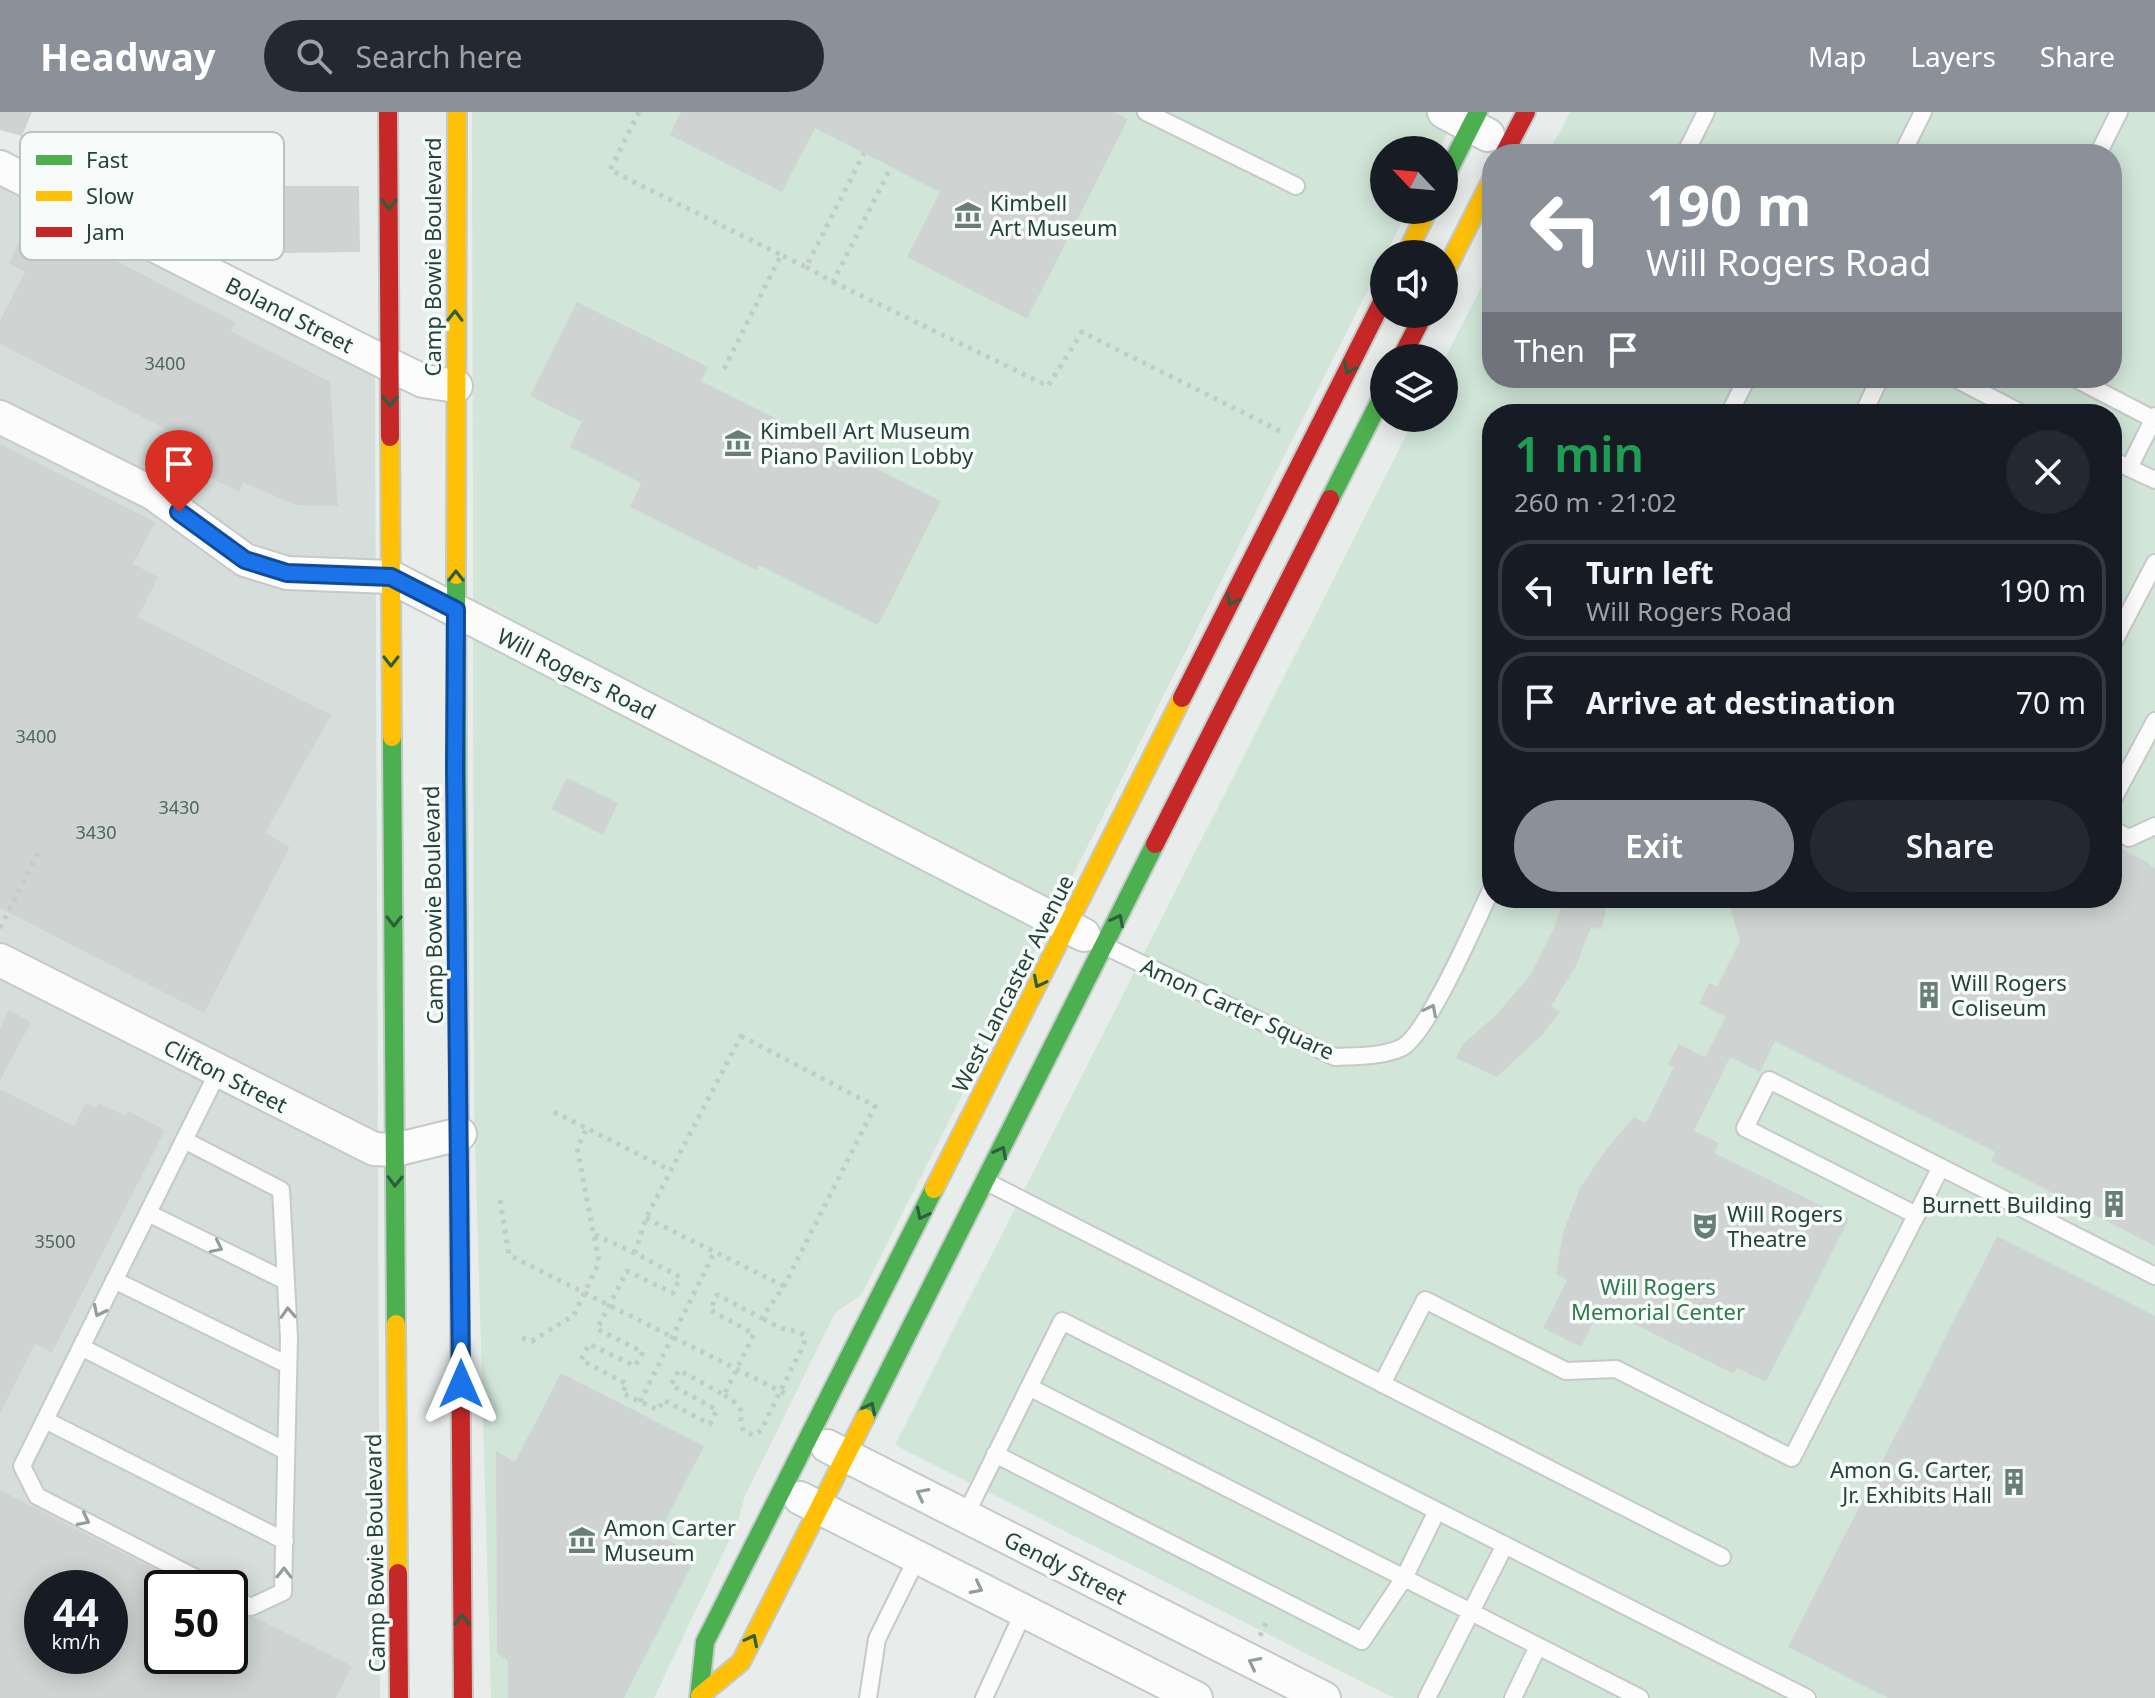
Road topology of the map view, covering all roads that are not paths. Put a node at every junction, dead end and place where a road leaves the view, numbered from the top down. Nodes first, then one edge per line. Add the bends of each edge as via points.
1 (388, 112) edge
2 (457, 112) edge
3 (1146, 112) edge
4 (1526, 112) edge
5 (1706, 112) edge
6 (1923, 112) edge
7 (2119, 112) edge
8 (1464, 117) edge
9 (1503, 144) edge
10 (1515, 144) edge
11 (1690, 144) edge
12 (1907, 144) edge
13 (2103, 144) edge
14 (0, 167) edge
15 (20, 177) edge
16 (1296, 186) dead end
17 (1482, 199) edge
18 (1458, 246) edge
19 (183, 260) edge
20 (1370, 326) edge
21 (390, 365) junction
22 (456, 386) junction
23 (1986, 388) edge
24 (2094, 388) edge
25 (2009, 404) edge
26 (0, 417) edge
27 (2154, 418) edge
28 (1370, 421) edge
29 (2122, 461) edge
30 (2122, 468) edge
31 (2155, 480) edge
32 (2155, 563) edge
33 (391, 577) junction
34 (456, 610) junction
35 (2122, 626) edge
36 (2155, 721) edge
37 (2122, 782) edge
38 (2155, 826) edge
39 (2122, 834) edge
40 (1482, 908) edge
41 (1067, 926) junction
42 (1105, 946) junction
43 (0, 960) edge
44 (218, 1072) junction
45 (460, 1134) junction
46 (184, 1140) junction
47 (395, 1150) junction
48 (1941, 1167) junction
49 (966, 1173) junction
50 (148, 1213) junction
51 (1916, 1215) junction
52 (2155, 1276) edge
53 (114, 1280) junction
54 (286, 1281) junction
55 (81, 1347) junction
56 (288, 1365) junction
57 (1382, 1384) junction
58 (1029, 1387) junction
59 (45, 1420) junction
60 (809, 1437) junction
61 (286, 1451) junction
62 (995, 1454) junction
63 (846, 1455) junction
64 (783, 1489) junction
65 (819, 1508) junction
66 (1437, 1511) junction
67 (965, 1516) junction
68 (285, 1541) junction
69 (1505, 1545) junction
70 (1722, 1557) dead end
71 (917, 1558) junction
72 (180, 1570) edge
73 (1404, 1578) junction
74 (248, 1605) edge
75 (1024, 1611) junction
76 (1471, 1612) junction
77 (1538, 1646) junction
78 (699, 1697) edge
79 (399, 1698) edge
80 (463, 1698) edge
81 (868, 1698) edge
82 (984, 1698) edge
83 (1196, 1698) edge
84 (1324, 1698) edge
85 (1427, 1698) edge
86 (1513, 1698) edge
87 (1640, 1698) edge
88 (1807, 1698) edge

1 -> 21 main road, Camp Bowie Boulevard via 396,159
22 -> 2 main road, Camp Bowie Boulevard via 449,160
3 - 16 lane
4 - 10 main road
5 - 11 lane
6 - 12 lane
7 - 13 lane
8 - 9 street
14 - 15 street, Boland Street
17 - 18 main road
19 - 21 street, Boland Street
20 -> 41 main road, West Lancaster Avenue
21 - 22 street, Boland Street via 423,381
21 -> 33 main road, Camp Bowie Boulevard
34 -> 22 main road, Camp Bowie Boulevard
23 - 25 lane
24 - 27 lane
26 - 33 street, Will Rogers Road via 154,494 245,560 287,573
27 - 29 lane
42 -> 28 main road, West Lancaster Avenue
30 - 31 lane
32 - 35 lane
33 - 34 street, Will Rogers Road
33 -> 47 main road, Camp Bowie Boulevard
34 - 41 street, Will Rogers Road
34 - 45 main road, Camp Bowie Boulevard
36 - 37 lane
38 - 39 lane via 2129,838
42 -> 40 lane, Amon Carter Square via 1335,1057 1374,1056 1404,1047 1423,1026
41 - 42 street, Will Rogers Road
41 -> 49 main road, West Lancaster Avenue
49 -> 42 main road, West Lancaster Avenue
43 - 44 street, Clifton Street
44 - 46 lane
44 - 47 street, Clifton Street via 374,1149
45 - 47 street, Clifton Street
80 -> 45 main road, Camp Bowie Boulevard
46 - 50 lane
46 - 54 lane via 281,1190
47 -> 79 main road, Camp Bowie Boulevard
48 - 51 lane
48 - 51 lane via 1769,1080 1745,1128
48 - 52 lane
49 - 57 lane
49 -> 60 main road, West Lancaster Avenue
63 -> 49 main road, West Lancaster Avenue
50 - 53 lane
50 -> 54 lane
51 - 57 lane via 1792,1458 1616,1369 1566,1371 1425,1300
53 -> 55 lane
53 - 56 lane
56 -> 54 lane
55 - 59 lane
55 - 61 lane
56 - 61 lane
57 - 70 lane
58 - 62 lane
58 - 66 lane via 1062,1321
58 - 73 lane
59 - 68 lane
59 -> 72 lane via 22,1466 37,1496
60 - 63 street, Gendy Street
60 - 64 main road, West Lancaster Avenue
61 - 68 lane
62 - 67 lane
62 - 73 lane via 1362,1641
63 - 65 main road, West Lancaster Avenue
67 -> 63 street, Gendy Street
64 - 65 street
64 - 78 main road, West Lancaster Avenue via 705,1642
65 - 71 street
78 -> 65 main road, West Lancaster Avenue via 741,1662
66 - 69 lane
66 - 73 lane
84 -> 67 street, Gendy Street
74 -> 68 lane via 283,1592
69 - 76 lane
69 - 88 lane
71 -> 75 street
71 - 81 lane via 877,1639
73 - 76 lane
75 - 82 lane
75 - 83 street
76 - 77 lane
76 - 85 lane
77 - 86 lane
77 - 87 lane

